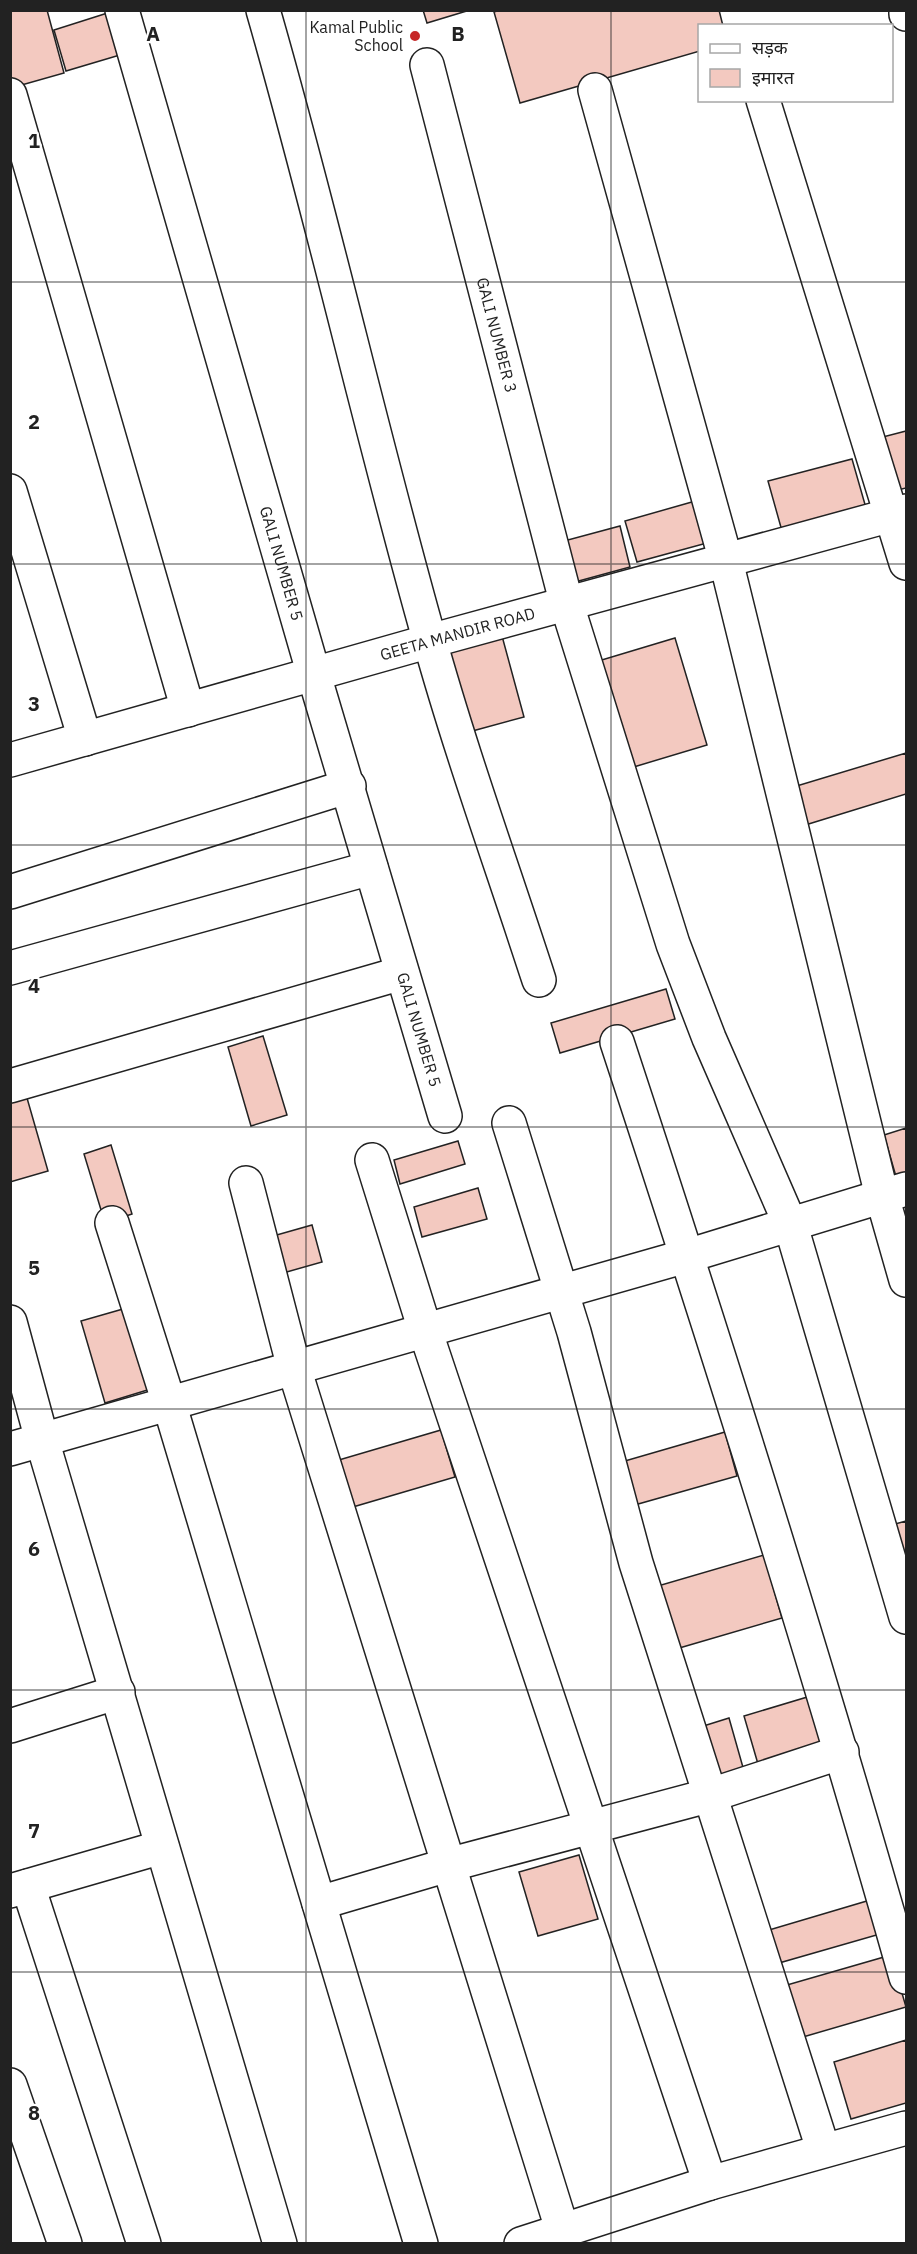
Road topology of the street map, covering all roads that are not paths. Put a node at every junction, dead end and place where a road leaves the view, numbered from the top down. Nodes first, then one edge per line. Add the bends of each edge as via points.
1 (122, 10) edge
2 (262, 10) edge
3 (427, 65) dead end
4 (595, 90) dead end
5 (10, 95) edge
6 (764, 102) edge
7 (10, 491) edge
8 (899, 513) edge
9 (726, 561) junction
10 (906, 563) edge
11 (567, 605) junction
12 (430, 641) junction
13 (314, 675) junction
14 (188, 710) junction
15 (85, 739) junction
16 (10, 760) edge
17 (349, 786) junction
18 (371, 868) junction
19 (10, 892) edge
20 (10, 968) edge
21 (402, 973) junction
22 (539, 980) dead end
23 (617, 1042) dead end
24 (10, 1086) edge
25 (445, 1116) dead end
26 (509, 1123) dead end
27 (372, 1160) dead end
28 (246, 1184) dead end
29 (894, 1192) edge
30 (112, 1223) dead end
31 (791, 1226) junction
32 (687, 1256) junction
33 (906, 1280) edge
34 (561, 1292) junction
35 (10, 1322) edge
36 (425, 1330) junction
37 (294, 1368) junction
38 (169, 1403) junction
39 (42, 1440) junction
40 (10, 1449) edge
41 (906, 1617) edge
42 (118, 1692) junction
43 (10, 1726) edge
44 (842, 1752) junction
45 (711, 1795) junction
46 (591, 1826) junction
47 (162, 1847) junction
48 (448, 1865) junction
49 (19, 1889) edge
50 (319, 1903) junction
51 (906, 1977) edge
52 (10, 2085) edge
53 (906, 2128) edge
54 (823, 2149) junction
55 (710, 2183) junction
56 (562, 2229) junction
57 (65, 2244) edge
58 (144, 2244) edge
59 (279, 2244) edge
60 (421, 2244) edge
61 (520, 2244) edge

1 - 13 street, GALI NUMBER 5
2 - 12 street
3 - 11 street, GALI NUMBER 3
4 - 9 street
5 - 14 street
6 - 8 street
7 - 15 street
8 - 9 street, GEETA MANDIR ROAD
8 - 10 street
9 - 11 street, GEETA MANDIR ROAD
9 - 29 street
11 - 12 street, GEETA MANDIR ROAD
11 - 31 street, GALI NUMBER 3 via 673,944 709,1038
12 - 13 street, GEETA MANDIR ROAD
12 - 22 street
13 - 14 street, GEETA MANDIR ROAD
13 - 17 street, GALI NUMBER 5
14 - 15 street, GEETA MANDIR ROAD
15 - 16 street, GEETA MANDIR ROAD
17 - 18 street, GALI NUMBER 5
17 - 19 street
18 - 20 street
18 - 21 street, GALI NUMBER 5
21 - 24 street
21 - 25 street, GALI NUMBER 5
23 - 32 street
26 - 34 street
27 - 36 street
28 - 37 street
29 - 31 street
29 - 33 street
30 - 38 street
31 - 32 street
31 - 41 street, GALI NUMBER 3
32 - 34 street
32 - 44 street
34 - 36 street
34 - 45 street via 636,1563
35 - 39 street
36 - 37 street
36 - 46 street
37 - 38 street
37 - 48 street
38 - 39 street
38 - 50 street
39 - 40 street
39 - 42 street
42 - 43 street
42 - 47 street
44 - 45 street
44 - 51 street
45 - 46 street
45 - 54 street
46 - 48 street
46 - 55 street
47 - 49 street
47 - 59 street
48 - 50 street
48 - 56 street
49 - 58 street
50 - 60 street
52 - 57 street
53 - 54 street
54 - 55 street
55 - 56 street
56 - 61 street

